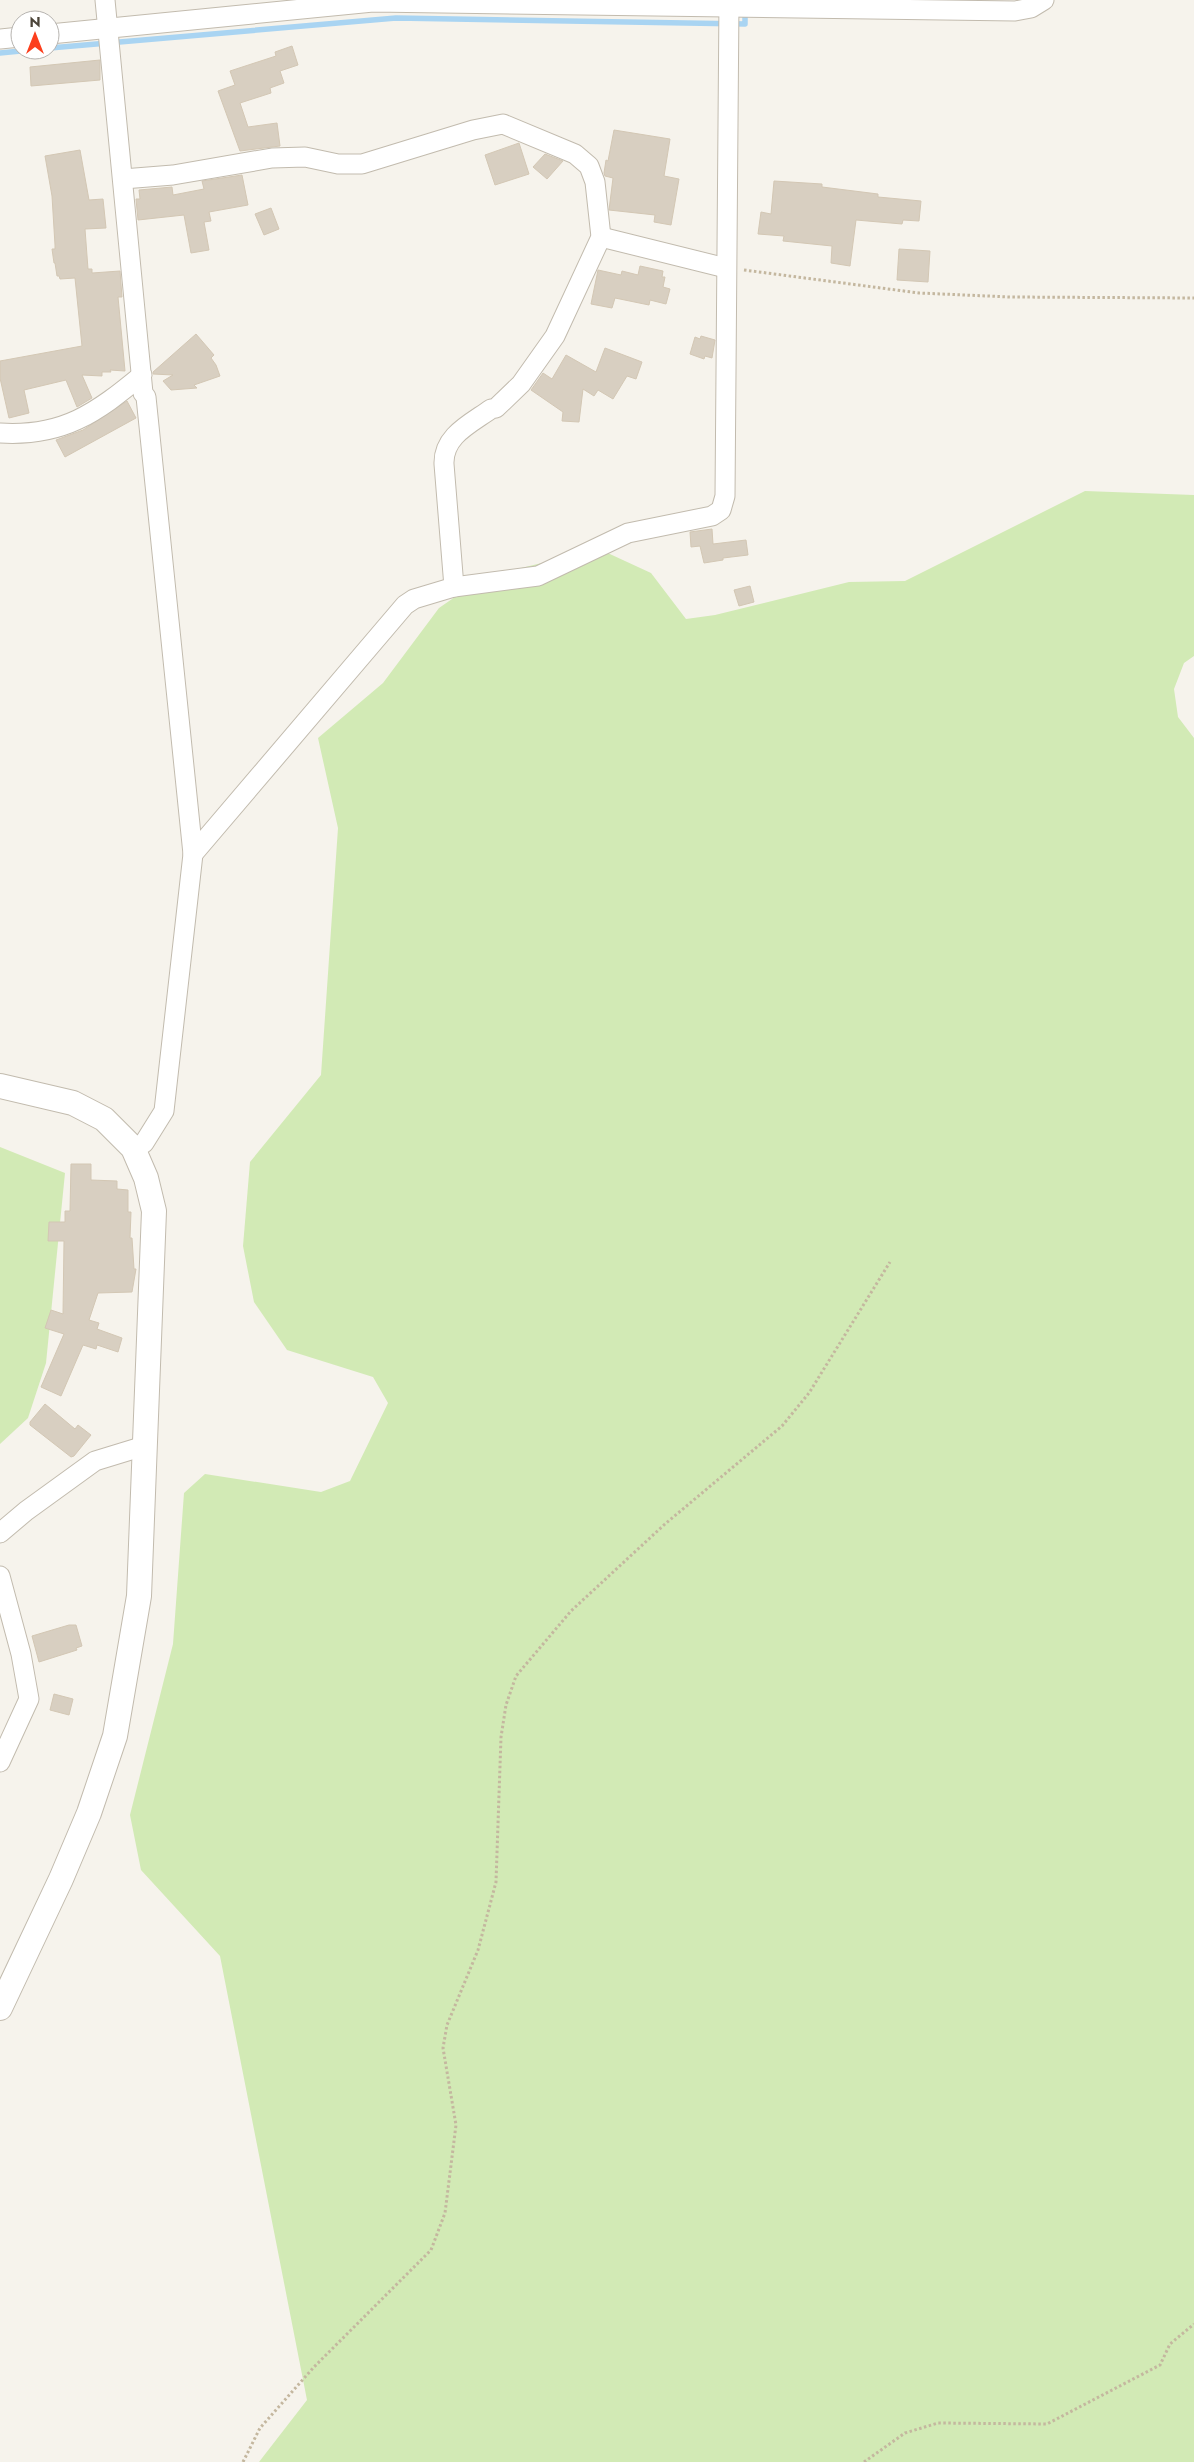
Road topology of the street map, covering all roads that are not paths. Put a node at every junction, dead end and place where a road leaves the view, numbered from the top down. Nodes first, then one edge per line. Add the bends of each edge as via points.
1 (105, 0) edge
2 (1044, 0) edge
3 (399, 1) edge
4 (737, 7) edge
5 (108, 32) junction
6 (60, 34) edge
7 (123, 179) junction
8 (601, 237) junction
9 (726, 268) junction
10 (142, 375) junction
11 (0, 433) edge
12 (454, 587) junction
13 (193, 854) junction
14 (0, 1086) edge
15 (133, 1148) junction
16 (144, 1446) junction
17 (0, 1533) edge
18 (0, 1576) edge
19 (0, 1762) edge
20 (0, 2008) edge

1 - 5 street
2 - 4 street via 1031,8 1015,10
3 - 4 street
3 - 5 street
4 - 9 street via 729,38
5 - 6 street
5 - 7 street
7 - 8 street via 173,175 272,158 310,158 338,164 362,164 503,124 575,154 589,166 595,182
7 - 10 street
8 - 9 street
8 - 12 street via 555,336 521,384 496,408 491,408 449,442 444,464
9 - 12 street via 725,496 721,510 712,516 628,533 538,576
10 - 11 street via 114,398 76,421 30,434
10 - 13 street
12 - 13 street via 414,599 401,609
13 - 15 street via 164,1111 144,1143
14 - 15 street via 74,1103 104,1119
15 - 16 street via 146,1178 154,1211
16 - 17 street via 95,1461
16 - 20 street via 140,1596 114,1736 89,1813
18 - 19 street via 21,1654 29,1699

